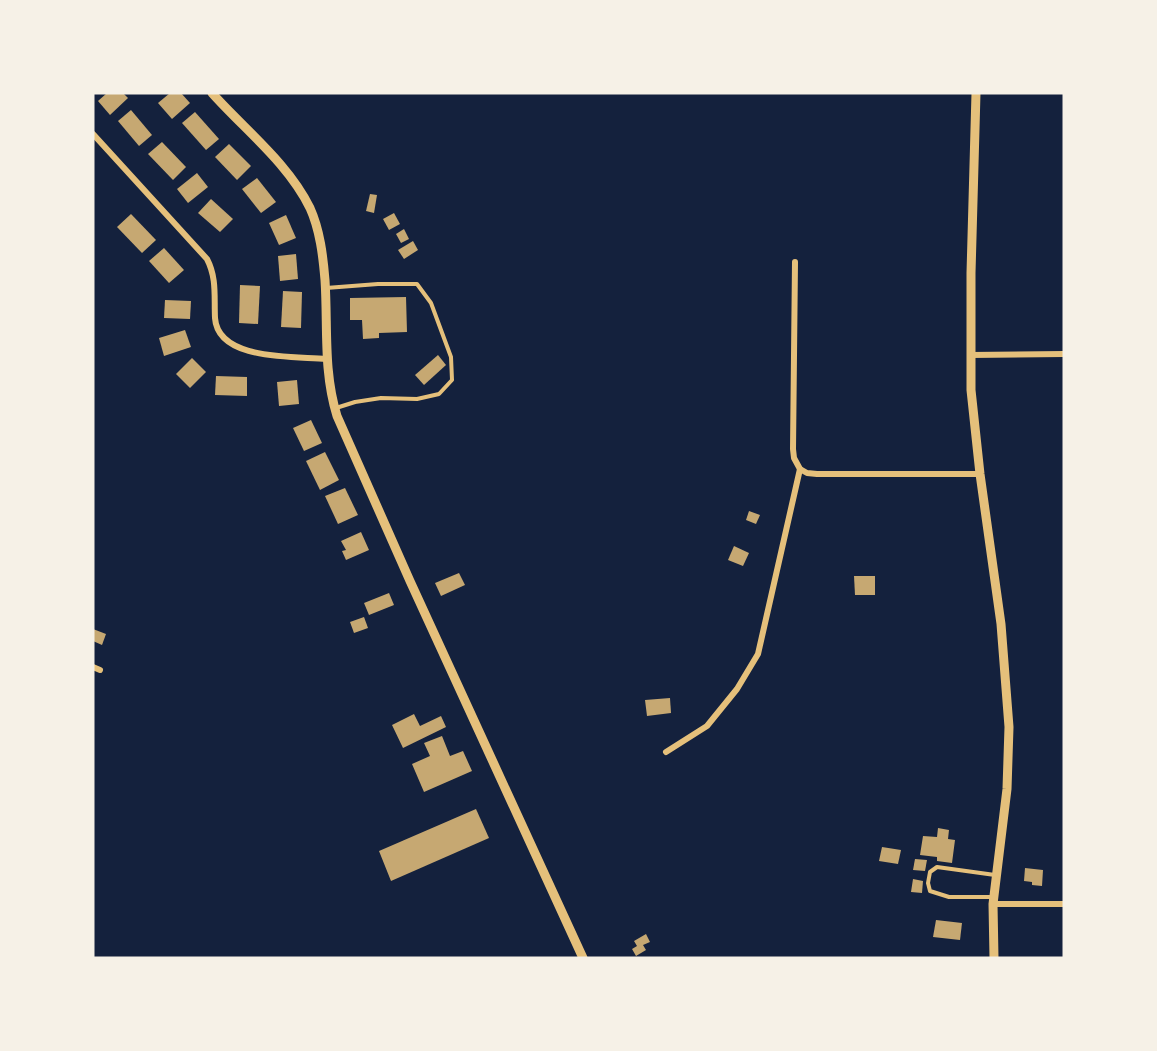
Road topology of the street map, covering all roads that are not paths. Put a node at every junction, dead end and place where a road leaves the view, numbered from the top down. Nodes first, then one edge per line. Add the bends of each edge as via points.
1 (212, 93) edge
2 (976, 93) edge
3 (93, 134) edge
4 (795, 262) dead end
5 (325, 288) junction
6 (1064, 354) edge
7 (970, 355) junction
8 (326, 358) junction
9 (335, 408) junction
10 (800, 469) junction
11 (980, 474) junction
12 (666, 752) dead end
13 (996, 875) junction
14 (994, 901) junction
15 (1064, 904) edge
16 (583, 958) edge
17 (994, 958) edge

1 - 5 street via 301,193 320,240
2 - 7 street
3 - 8 street via 207,259 214,275 216,327 224,339 250,352
4 - 10 street via 793,449
5 - 8 street
5 - 9 lane via 417,285 431,303 451,357 453,380 439,394 417,399 381,398
6 - 7 street
7 - 11 street
8 - 9 street
9 - 16 street
10 - 11 street via 817,474
10 - 12 street via 758,654 737,689 707,726
11 - 13 street via 1001,624 1009,727 1007,789
13 - 14 street
13 - 14 lane via 937,867 930,872 928,883 930,891 949,897
14 - 15 street
14 - 17 street

